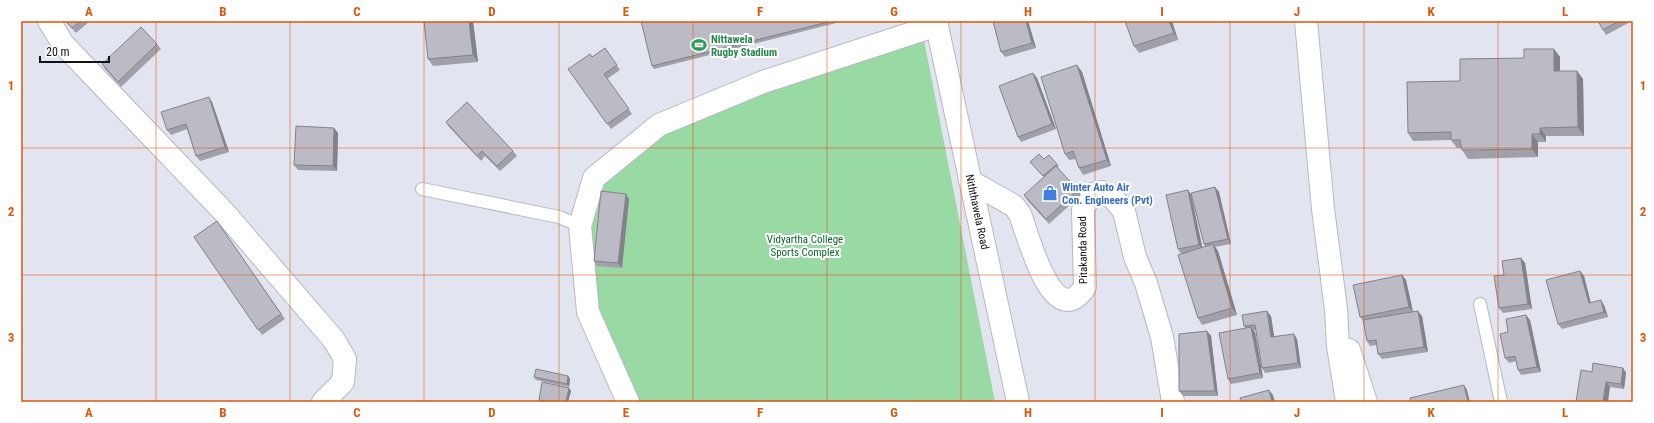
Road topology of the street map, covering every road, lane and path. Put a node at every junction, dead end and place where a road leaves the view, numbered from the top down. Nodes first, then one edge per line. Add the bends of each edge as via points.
1 (50, 21) edge
2 (1306, 21) edge
3 (936, 23) edge
4 (970, 181) junction
5 (422, 189) dead end
6 (580, 226) junction
7 (1480, 304) dead end
8 (1336, 309) junction
9 (323, 402) edge
10 (628, 402) edge
11 (1018, 402) edge
12 (1173, 402) edge
13 (1347, 402) edge
14 (1366, 402) edge
15 (1501, 402) edge

1 - 9 street via 63,44 223,211 334,340 345,359 343,382
2 - 8 street via 1323,209
3 - 4 street, Niththawela Road
3 - 6 street via 763,82 659,125 594,178
4 - 11 street, Niththawela Road
4 - 12 street, Pitakanda Road via 1014,206 1020,214 1048,287 1064,301 1078,297 1085,287 1083,210 1090,195 1102,192 1113,198 1124,211 1135,257 1146,283 1162,337
5 - 6 lane via 559,217
6 - 10 street via 588,312
7 - 15 lane
8 - 13 street via 1338,346
8 - 14 street

